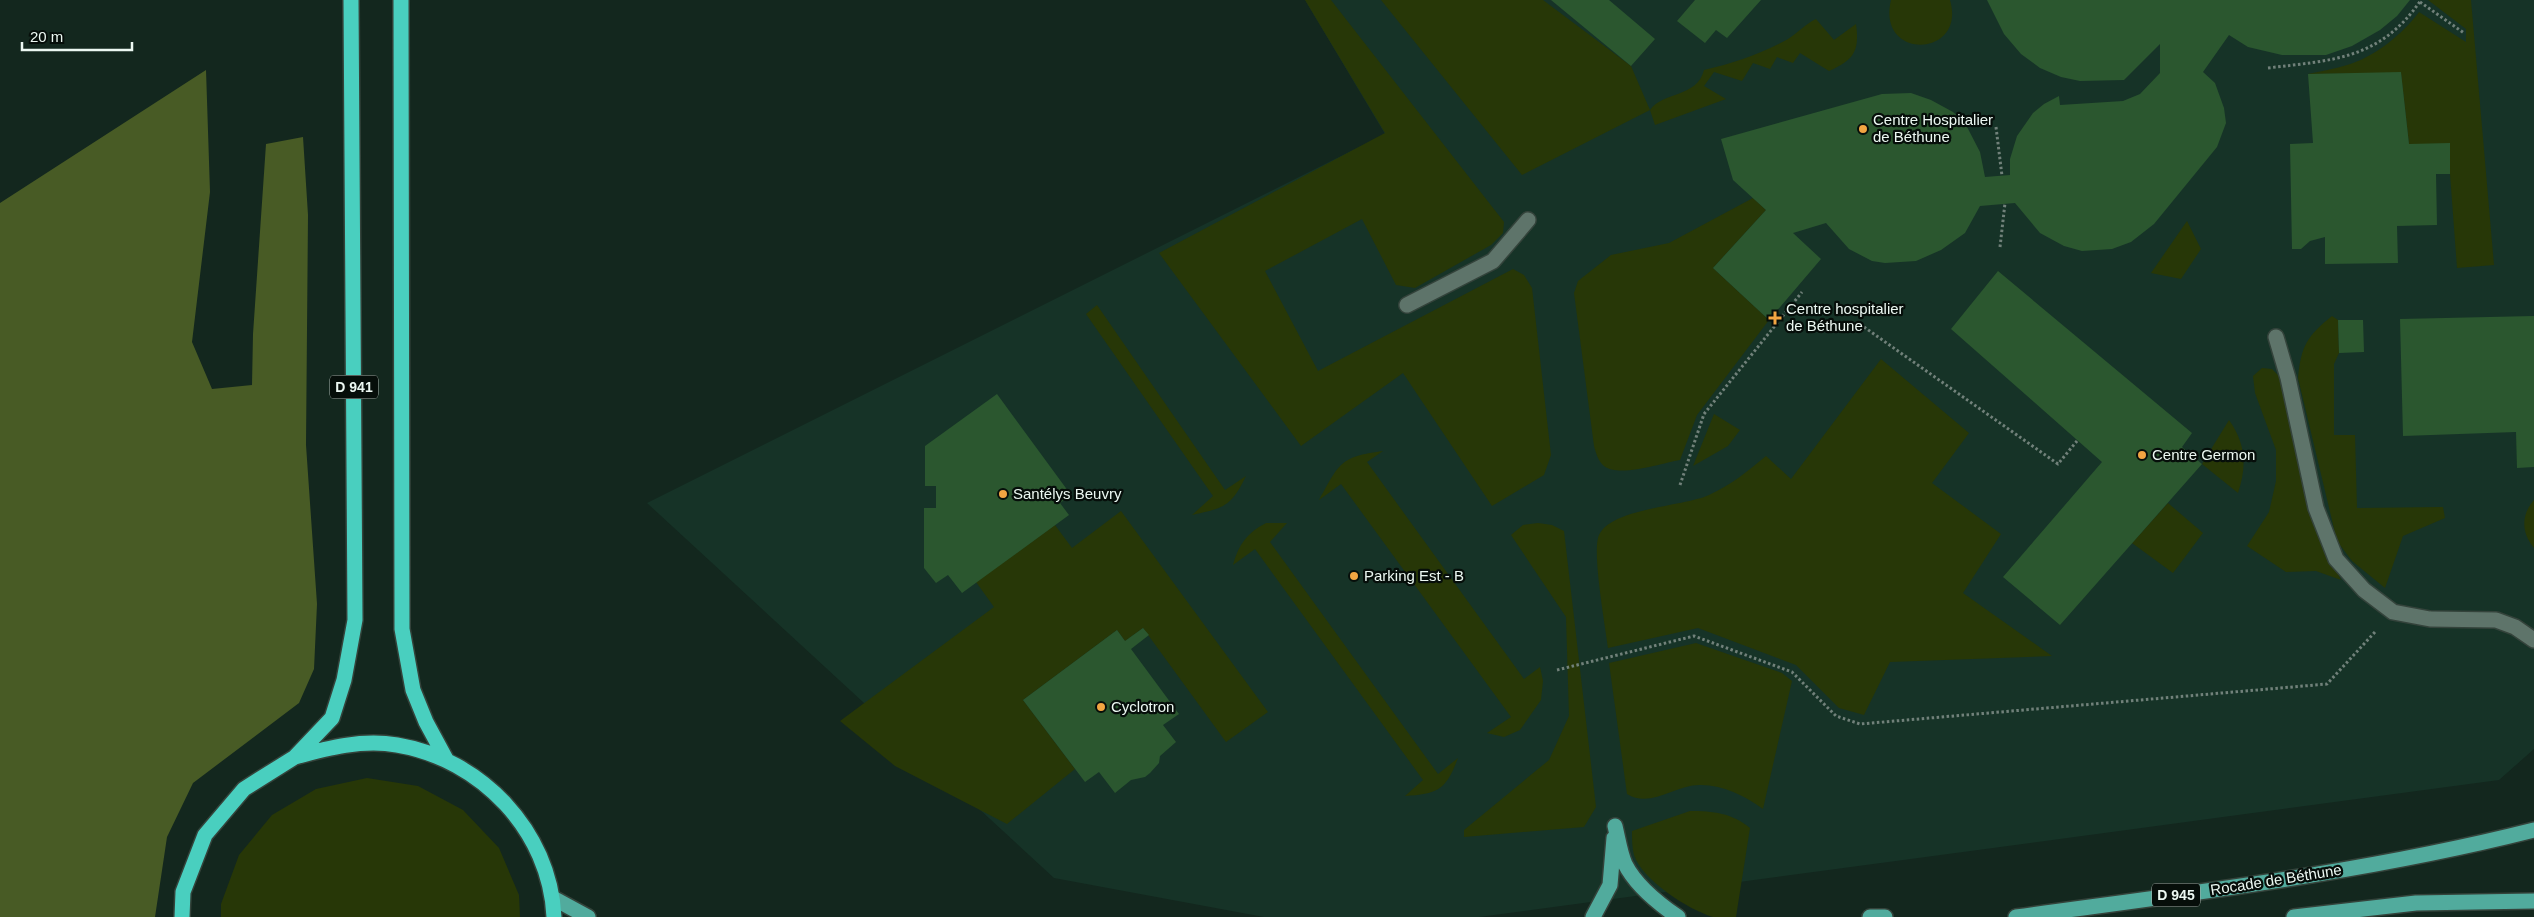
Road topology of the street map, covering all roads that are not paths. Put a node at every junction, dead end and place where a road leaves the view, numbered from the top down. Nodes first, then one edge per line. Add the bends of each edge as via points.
1 (351, 0) edge
2 (401, 0) edge
3 (1528, 220) dead end
4 (1407, 305) dead end
5 (2276, 337) dead end
6 (2534, 640) edge
7 (295, 757) junction
8 (446, 759) junction
9 (2534, 830) edge
10 (553, 898) junction
11 (2534, 901) edge
12 (182, 917) edge
13 (554, 917) edge
14 (588, 917) edge
15 (1593, 917) edge
16 (1678, 917) edge
17 (1870, 917) edge
18 (1885, 917) edge
19 (2016, 917) edge
20 (2294, 917) edge

1 - 7 highway, D 941 via 355,620 344,680 332,718
2 - 8 highway via 402,629 413,690
3 - 4 lane via 1493,261
5 - 6 lane via 2316,508 2336,559 2364,590 2393,612 2430,620 2496,620 2515,626
7 - 8 highway via 345,744 396,744
7 - 12 highway via 244,789 205,835 183,892
8 - 10 highway via 485,783 517,815 540,855
9 - 19 main road, Rocade de Béthune / D 945 via 2453,850 2346,869
10 - 13 highway
10 - 14 main road
11 - 20 main road via 2416,903
15 - 16 main road via 1610,886 1615,826 1626,865 1662,906
17 - 18 main road

